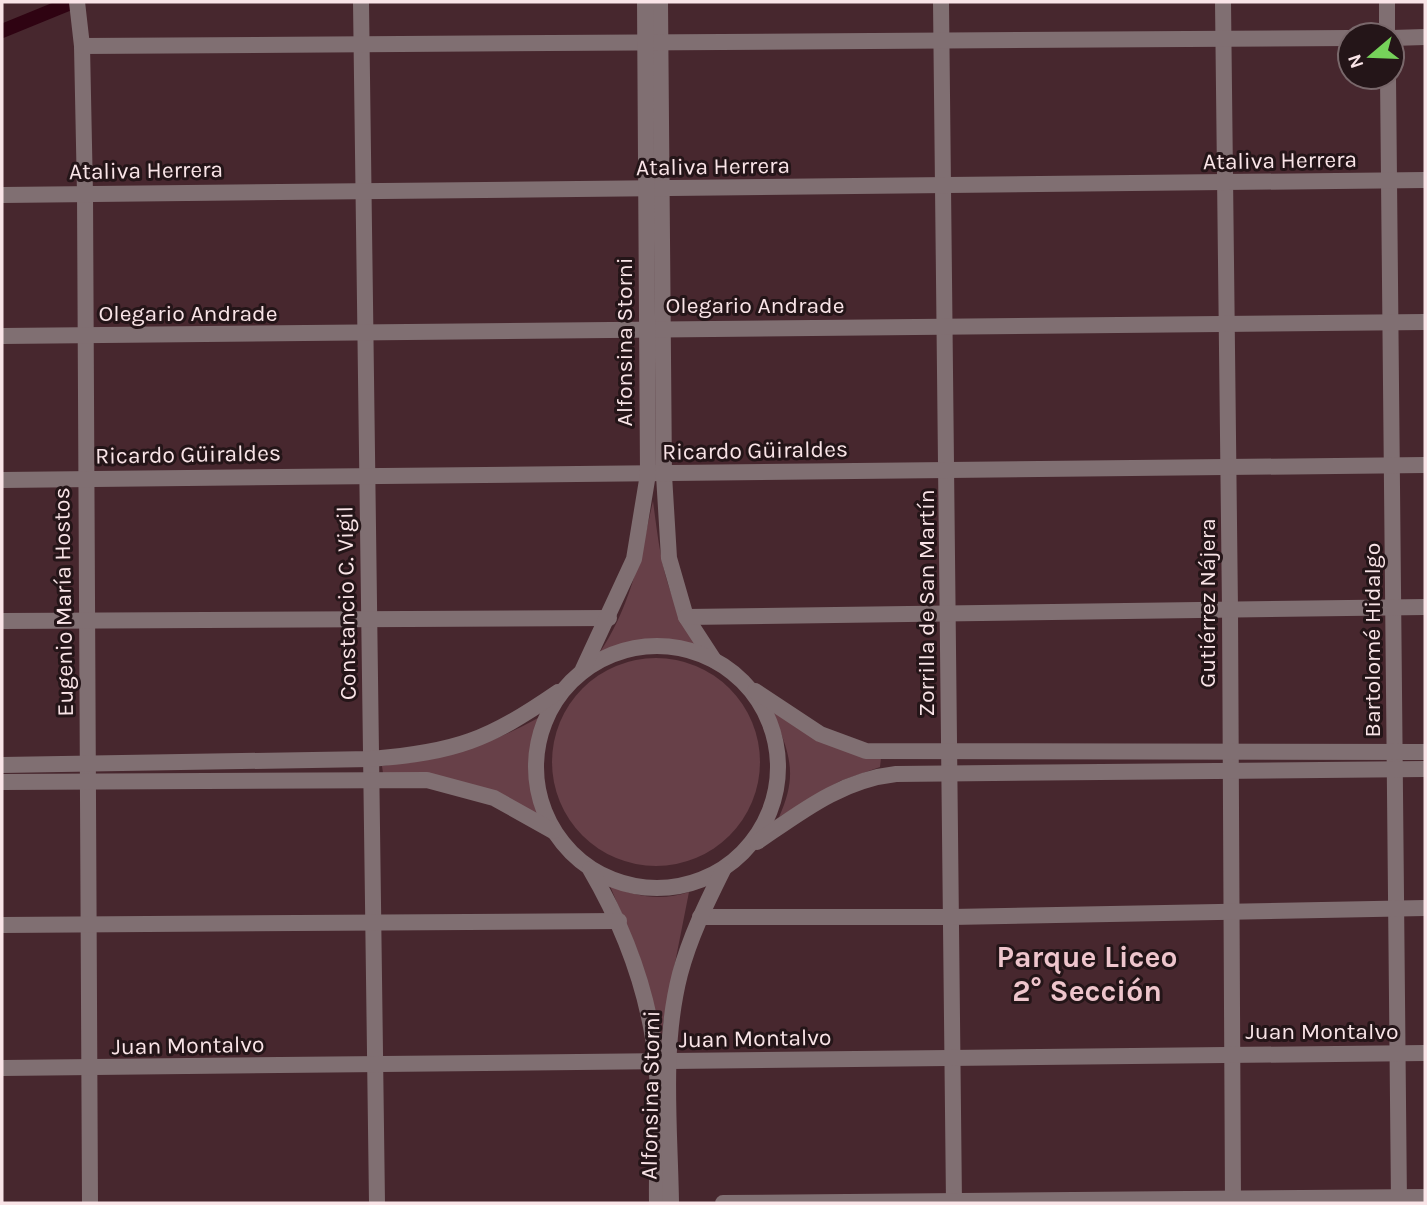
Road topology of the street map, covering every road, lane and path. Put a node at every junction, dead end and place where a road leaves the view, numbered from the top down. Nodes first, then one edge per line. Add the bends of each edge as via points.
1 (361, 2) edge
2 (645, 2) edge
3 (660, 2) edge
4 (941, 2) edge
5 (1223, 2) edge
6 (1387, 2) edge
7 (77, 5) edge
8 (1387, 21) edge
9 (1425, 37) edge
10 (1224, 38) junction
11 (1336, 38) edge
12 (1406, 38) edge
13 (653, 40) junction
14 (942, 40) junction
15 (362, 44) junction
16 (82, 46) junction
17 (1388, 91) edge
18 (1425, 180) edge
19 (1389, 181) junction
20 (1226, 184) junction
21 (944, 186) junction
22 (646, 189) junction
23 (663, 189) junction
24 (363, 191) junction
25 (85, 194) junction
26 (2, 195) edge
27 (1425, 322) edge
28 (1390, 323) junction
29 (1226, 325) junction
30 (945, 326) junction
31 (655, 328) junction
32 (366, 334) junction
33 (2, 336) edge
34 (83, 337) junction
35 (1393, 465) junction
36 (1425, 465) edge
37 (1228, 467) junction
38 (948, 470) junction
39 (648, 474) junction
40 (366, 475) junction
41 (664, 475) junction
42 (85, 478) junction
43 (2, 480) edge
44 (1395, 607) junction
45 (1425, 607) edge
46 (1230, 609) junction
47 (949, 611) junction
48 (369, 617) junction
49 (686, 617) junction
50 (609, 618) junction
51 (2, 621) edge
52 (86, 621) junction
53 (714, 660) junction
54 (583, 669) junction
55 (746, 685) junction
56 (563, 689) junction
57 (950, 752) junction
58 (1395, 752) junction
59 (1425, 752) edge
60 (1230, 753) junction
61 (371, 759) junction
62 (88, 764) junction
63 (2, 765) edge
64 (1425, 769) edge
65 (1230, 770) junction
66 (1395, 770) junction
67 (949, 773) junction
68 (372, 780) junction
69 (2, 782) edge
70 (88, 782) junction
71 (553, 831) junction
72 (746, 850) junction
73 (590, 869) junction
74 (723, 870) junction
75 (1398, 908) junction
76 (1425, 908) edge
77 (1230, 911) junction
78 (700, 917) junction
79 (951, 917) junction
80 (619, 921) junction
81 (375, 922) junction
82 (89, 924) junction
83 (2, 925) edge
84 (1398, 1053) junction
85 (1425, 1053) edge
86 (1231, 1054) junction
87 (951, 1057) junction
88 (662, 1062) junction
89 (375, 1066) junction
90 (2, 1068) edge
91 (89, 1069) junction
92 (1425, 1197) edge
93 (1399, 1200) edge
94 (1233, 1201) edge
95 (954, 1202) edge
96 (90, 1203) edge
97 (377, 1203) edge
98 (657, 1203) edge
99 (671, 1203) edge
100 (723, 1203) edge

1 - 15 street, Constancio C. Vigil
2 - 13 street, Alfonsina Storni
3 - 13 street, Alfonsina Storni
4 - 14 street, Zorrilla de San Martín
5 - 10 street, Gutiérrez Nájera
6 - 8 street
7 - 16 street, Eugenio María Hostos
9 - 12 street
10 - 11 street
10 - 14 street
10 - 20 street, Gutiérrez Nájera
13 - 14 street
13 - 15 street
13 - 22 street, Alfonsina Storni
13 - 23 street, Alfonsina Storni
14 - 21 street, Zorrilla de San Martín
15 - 16 street
15 - 24 street, Constancio C. Vigil
16 - 25 street, Eugenio María Hostos
17 - 19 street, Bartolomé Hidalgo
18 - 19 street, Ataliva Herrera
19 - 20 street, Ataliva Herrera
19 - 28 street, Bartolomé Hidalgo
20 - 21 street, Ataliva Herrera
20 - 29 street, Gutiérrez Nájera
21 - 23 street, Ataliva Herrera
21 - 30 street, Zorrilla de San Martín
22 - 23 street, Ataliva Herrera
22 - 24 street, Ataliva Herrera
22 - 31 street, Alfonsina Storni
23 - 31 street, Alfonsina Storni
24 - 25 street, Ataliva Herrera
24 - 32 street, Constancio C. Vigil
25 - 26 street, Ataliva Herrera
25 - 34 street, Eugenio María Hostos
27 - 28 street, Olegario Andrade
28 - 29 street, Olegario Andrade
28 - 35 street, Bartolomé Hidalgo
29 - 30 street, Olegario Andrade
29 - 37 street, Gutiérrez Nájera
30 - 31 street, Olegario Andrade
30 - 38 street, Zorrilla de San Martín
31 - 32 street, Olegario Andrade
31 - 39 street, Alfonsina Storni
31 - 41 street, Alfonsina Storni
32 - 34 street, Olegario Andrade
32 - 40 street, Constancio C. Vigil
33 - 34 street, Olegario Andrade
34 - 42 street, Eugenio María Hostos
35 - 36 street, Ricardo Güiraldes
35 - 37 street, Ricardo Güiraldes
35 - 44 street, Bartolomé Hidalgo
37 - 38 street, Ricardo Güiraldes
37 - 46 street, Gutiérrez Nájera
38 - 41 street, Ricardo Güiraldes
38 - 47 street, Zorrilla de San Martín
39 - 40 street, Ricardo Güiraldes
39 - 41 street, Ricardo Güiraldes
39 - 50 street, Alfonsina Storni via 634,559
40 - 42 street, Ricardo Güiraldes
40 - 48 street, Constancio C. Vigil
41 - 49 street, Alfonsina Storni via 669,558
42 - 43 street, Ricardo Güiraldes
42 - 52 street, Eugenio María Hostos
44 - 45 street
44 - 46 street
44 - 58 street, Bartolomé Hidalgo
46 - 47 street
46 - 60 street, Gutiérrez Nájera
47 - 49 street
47 - 57 street, Zorrilla de San Martín
48 - 50 street
48 - 52 street
48 - 61 street, Constancio C. Vigil
49 - 53 street, Alfonsina Storni
50 - 54 street, Alfonsina Storni
51 - 52 street
52 - 62 street, Eugenio María Hostos
53 - 54 street via 689,649 661,645 607,655
53 - 55 street
54 - 56 street
55 - 57 street via 842,744 866,751
55 - 72 street via 764,709 778,767 774,797
56 - 61 street via 477,740 415,755
56 - 71 street via 544,721 535,758 538,796
57 - 60 street
57 - 67 street, Zorrilla de San Martín
58 - 59 street
58 - 60 street
58 - 66 street, Bartolomé Hidalgo
60 - 65 street, Gutiérrez Nájera
61 - 62 street
61 - 68 street, Constancio C. Vigil
62 - 63 street
62 - 70 street, Eugenio María Hostos
64 - 66 street
65 - 66 street
65 - 67 street
65 - 77 street, Gutiérrez Nájera
66 - 75 street, Bartolomé Hidalgo
67 - 72 street via 896,774 850,784
67 - 79 street, Zorrilla de San Martín
68 - 70 street
68 - 71 street via 427,780 474,790 514,806
68 - 81 street, Constancio C. Vigil
69 - 70 street
70 - 82 street, Eugenio María Hostos
71 - 73 street
72 - 74 street
73 - 74 street via 619,883 650,888 682,886
73 - 80 street, Alfonsina Storni
74 - 78 street, Alfonsina Storni
75 - 76 street
75 - 77 street
75 - 84 street, Bartolomé Hidalgo
77 - 79 street
77 - 86 street, Gutiérrez Nájera
78 - 79 street
78 - 88 street, Alfonsina Storni via 680,975
79 - 87 street, Zorrilla de San Martín
80 - 81 street
80 - 88 street, Alfonsina Storni
81 - 82 street
81 - 89 street, Constancio C. Vigil
82 - 83 street
82 - 91 street, Eugenio María Hostos
84 - 85 street, Juan Montalvo
84 - 86 street, Juan Montalvo
84 - 93 street, Bartolomé Hidalgo
86 - 87 street, Juan Montalvo
86 - 94 street, Gutiérrez Nájera
87 - 88 street, Juan Montalvo
87 - 95 street, Zorrilla de San Martín
88 - 89 street, Juan Montalvo
88 - 98 street, Alfonsina Storni
88 - 99 street, Alfonsina Storni
89 - 91 street, Juan Montalvo
89 - 97 street, Constancio C. Vigil
90 - 91 street, Juan Montalvo
91 - 96 street, Eugenio María Hostos
92 - 93 street
93 - 94 street
94 - 95 street
95 - 100 street

